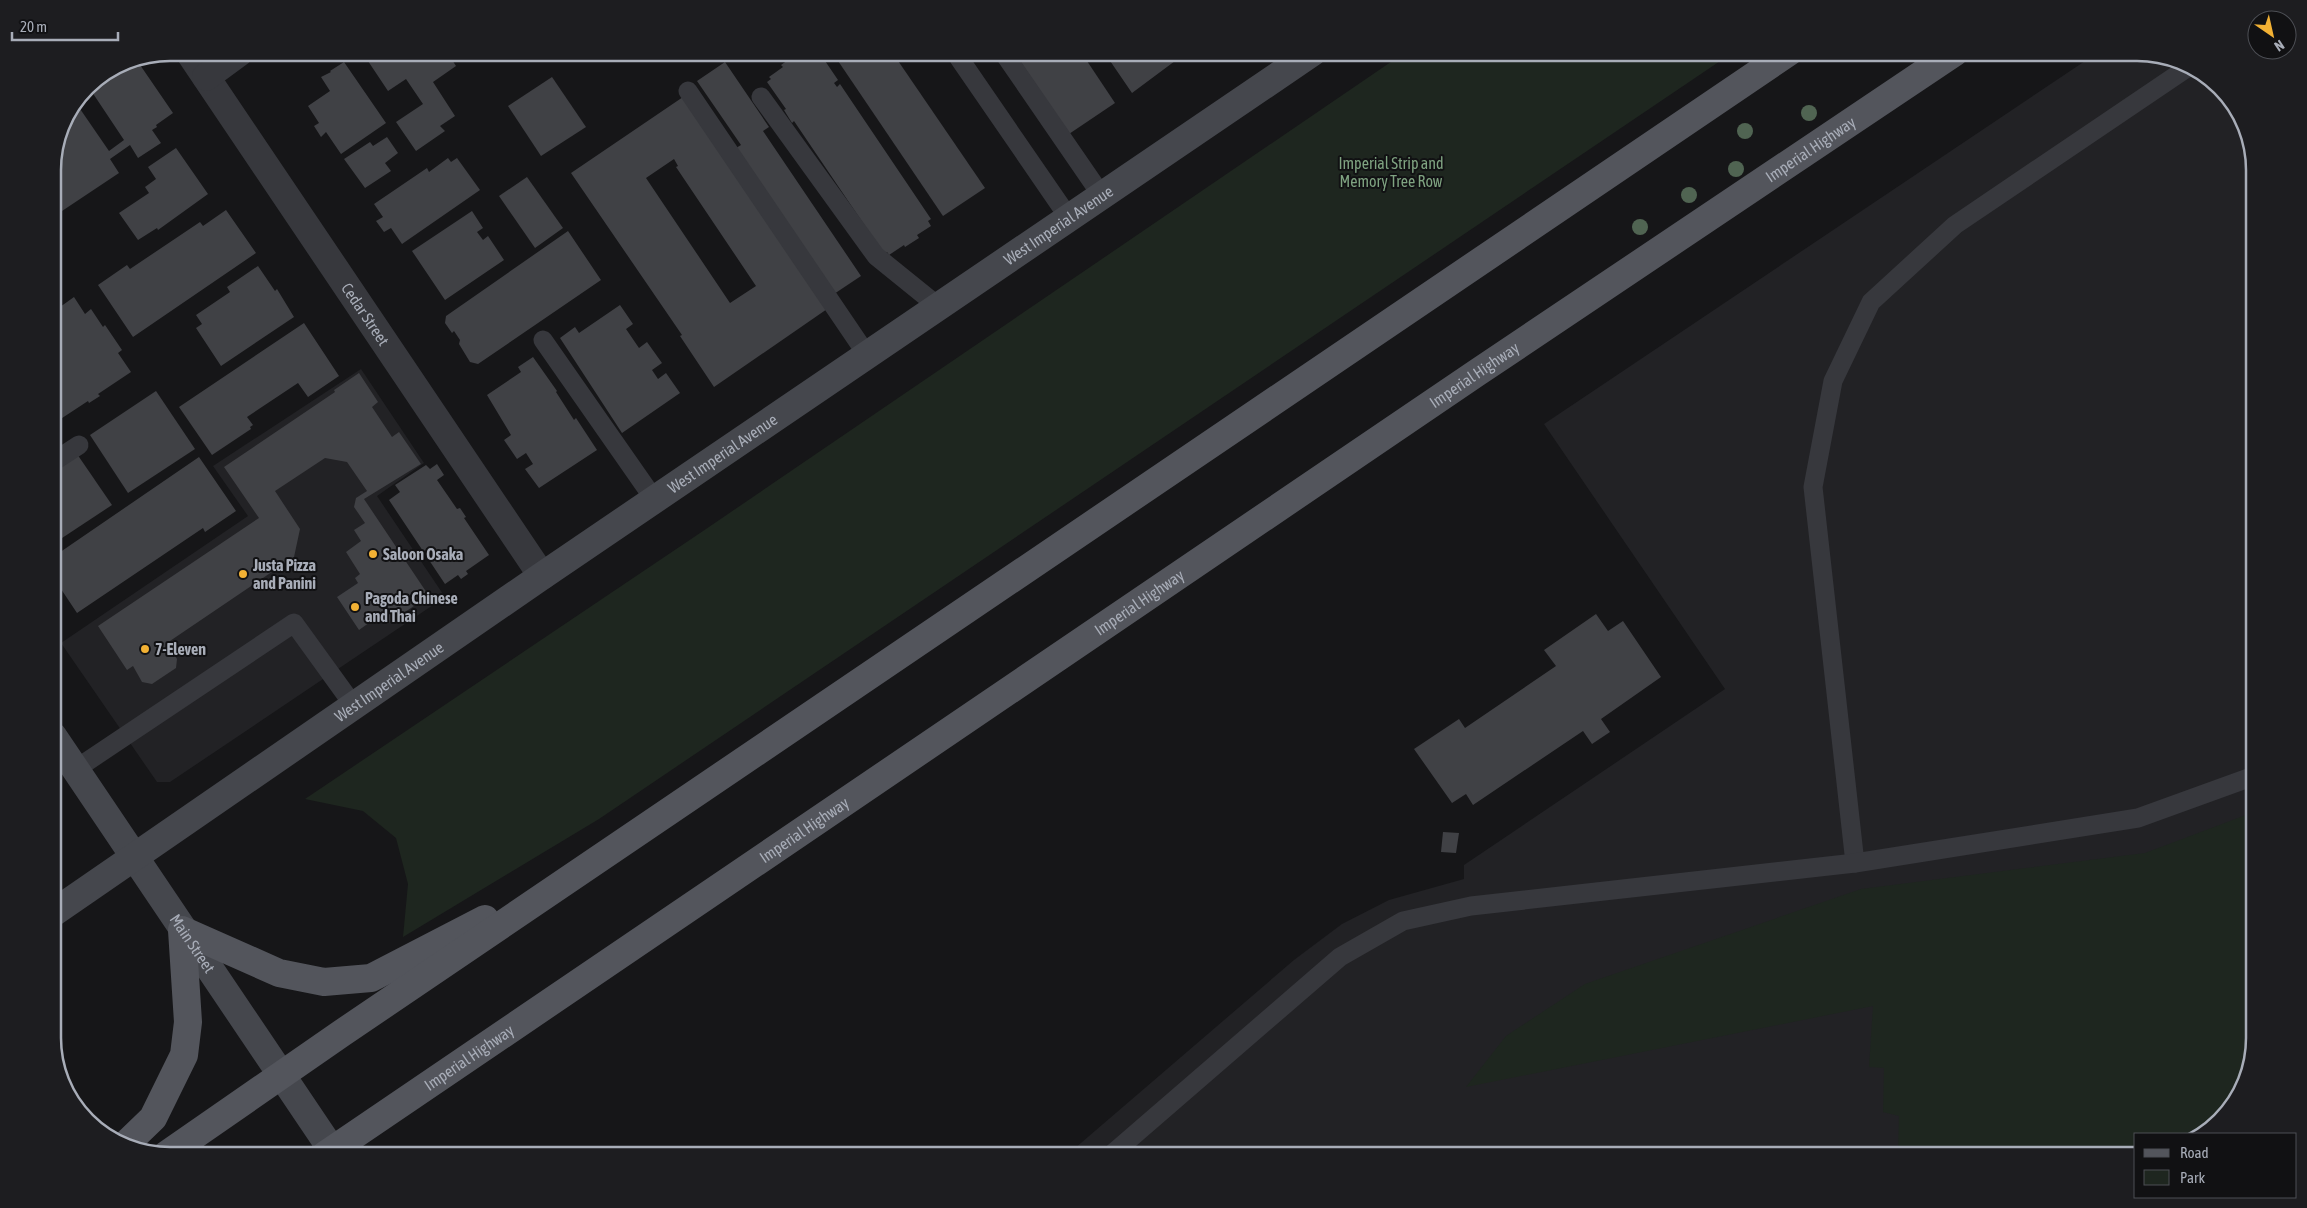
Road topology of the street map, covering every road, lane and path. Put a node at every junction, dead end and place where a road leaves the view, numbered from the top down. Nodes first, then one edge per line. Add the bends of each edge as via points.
1 (195, 61) edge
2 (228, 61) edge
3 (961, 61) edge
4 (1009, 61) edge
5 (1300, 61) edge
6 (1776, 61) edge
7 (1942, 61) edge
8 (2183, 71) edge
9 (206, 77) junction
10 (688, 91) dead end
11 (761, 98) dead end
12 (1102, 196) junction
13 (1069, 218) junction
14 (939, 307) junction
15 (543, 340) dead end
16 (867, 355) junction
17 (79, 445) dead end
18 (61, 457) edge
19 (654, 499) junction
20 (542, 576) junction
21 (354, 706) junction
22 (61, 747) edge
23 (76, 769) junction
24 (2246, 779) edge
25 (136, 857) junction
26 (1855, 864) junction
27 (568, 880) junction
28 (61, 908) edge
29 (182, 930) junction
30 (280, 1075) junction
31 (131, 1139) edge
32 (177, 1147) edge
33 (324, 1147) edge
34 (337, 1147) edge
35 (1121, 1147) edge

1 - 9 street, Cedar Street
2 - 9 street
3 - 13 lane
4 - 12 lane
5 - 12 street, West Imperial Avenue
6 - 27 main road
7 - 34 main road, Imperial Highway
8 - 26 lane via 1956,225 1871,302 1833,381 1813,487
9 - 20 street, Cedar Street
10 - 16 lane
11 - 14 lane via 876,256
12 - 13 street, West Imperial Avenue
13 - 14 street, West Imperial Avenue
14 - 16 street, West Imperial Avenue
15 - 19 lane
16 - 19 street, West Imperial Avenue
17 - 18 lane
19 - 20 street, West Imperial Avenue
20 - 21 street, West Imperial Avenue
21 - 23 lane via 294,623
21 - 25 street, West Imperial Avenue
22 - 23 street, Main Street
23 - 25 street, Main Street
24 - 26 lane via 2138,818
25 - 28 street, West Imperial Avenue
25 - 29 street, Main Street
26 - 35 lane via 1471,906 1403,921 1340,957
27 - 29 main road via 371,978 324,982 279,973
27 - 30 main road
29 - 30 street, Main Street
29 - 31 main road via 188,1022 184,1055 153,1118
30 - 32 main road
30 - 33 street, Main Street

